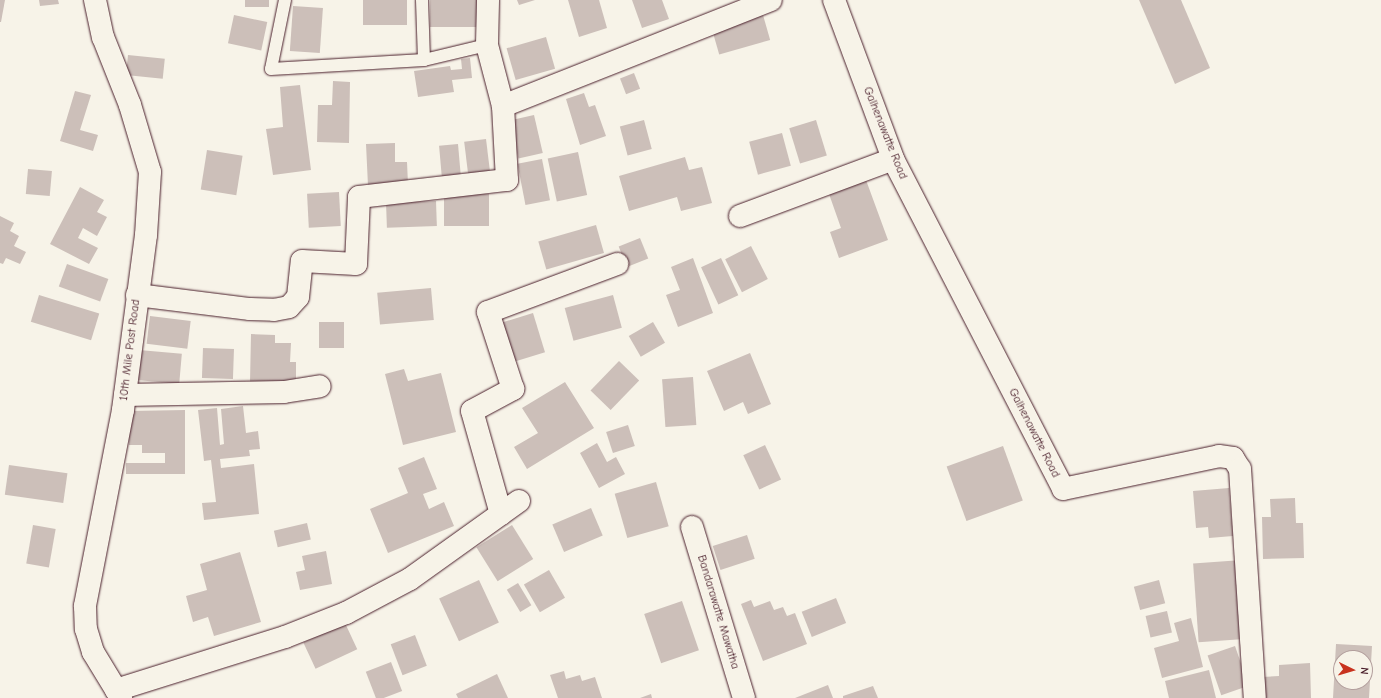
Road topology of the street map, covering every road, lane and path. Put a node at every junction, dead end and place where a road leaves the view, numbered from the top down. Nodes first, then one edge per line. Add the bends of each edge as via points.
1 (95, 0) edge
2 (285, 0) edge
3 (422, 0) edge
4 (488, 0) edge
5 (770, 0) edge
6 (834, 0) edge
7 (487, 45) junction
8 (424, 60) junction
9 (503, 106) junction
10 (893, 159) junction
11 (740, 216) dead end
12 (617, 264) dead end
13 (137, 296) junction
14 (320, 386) dead end
15 (125, 395) junction
16 (519, 501) dead end
17 (501, 514) junction
18 (692, 527) dead end
19 (119, 694) edge
20 (744, 698) edge
21 (1255, 698) edge

1 - 13 street, 10th Mile Post Road via 103,37 130,105 150,172
2 - 8 lane via 271,69
3 - 8 lane
4 - 7 street
5 - 9 street
6 - 10 street, Galhenawatte Road
7 - 8 lane
7 - 9 street
9 - 13 street via 507,180 359,197 356,264 302,261 298,298 289,307 274,310 250,309
10 - 11 street
10 - 21 street, Galhenawatte Road via 1063,489 1219,456 1233,458 1240,469
12 - 17 street via 488,312 513,389 472,410
13 - 15 street, 10th Mile Post Road
14 - 15 street via 284,392
15 - 19 street, 10th Mile Post Road via 85,606 86,629 94,652
16 - 17 street
17 - 19 street via 410,579 346,613 285,637
18 - 20 street, Bandarawatte Mawatha

